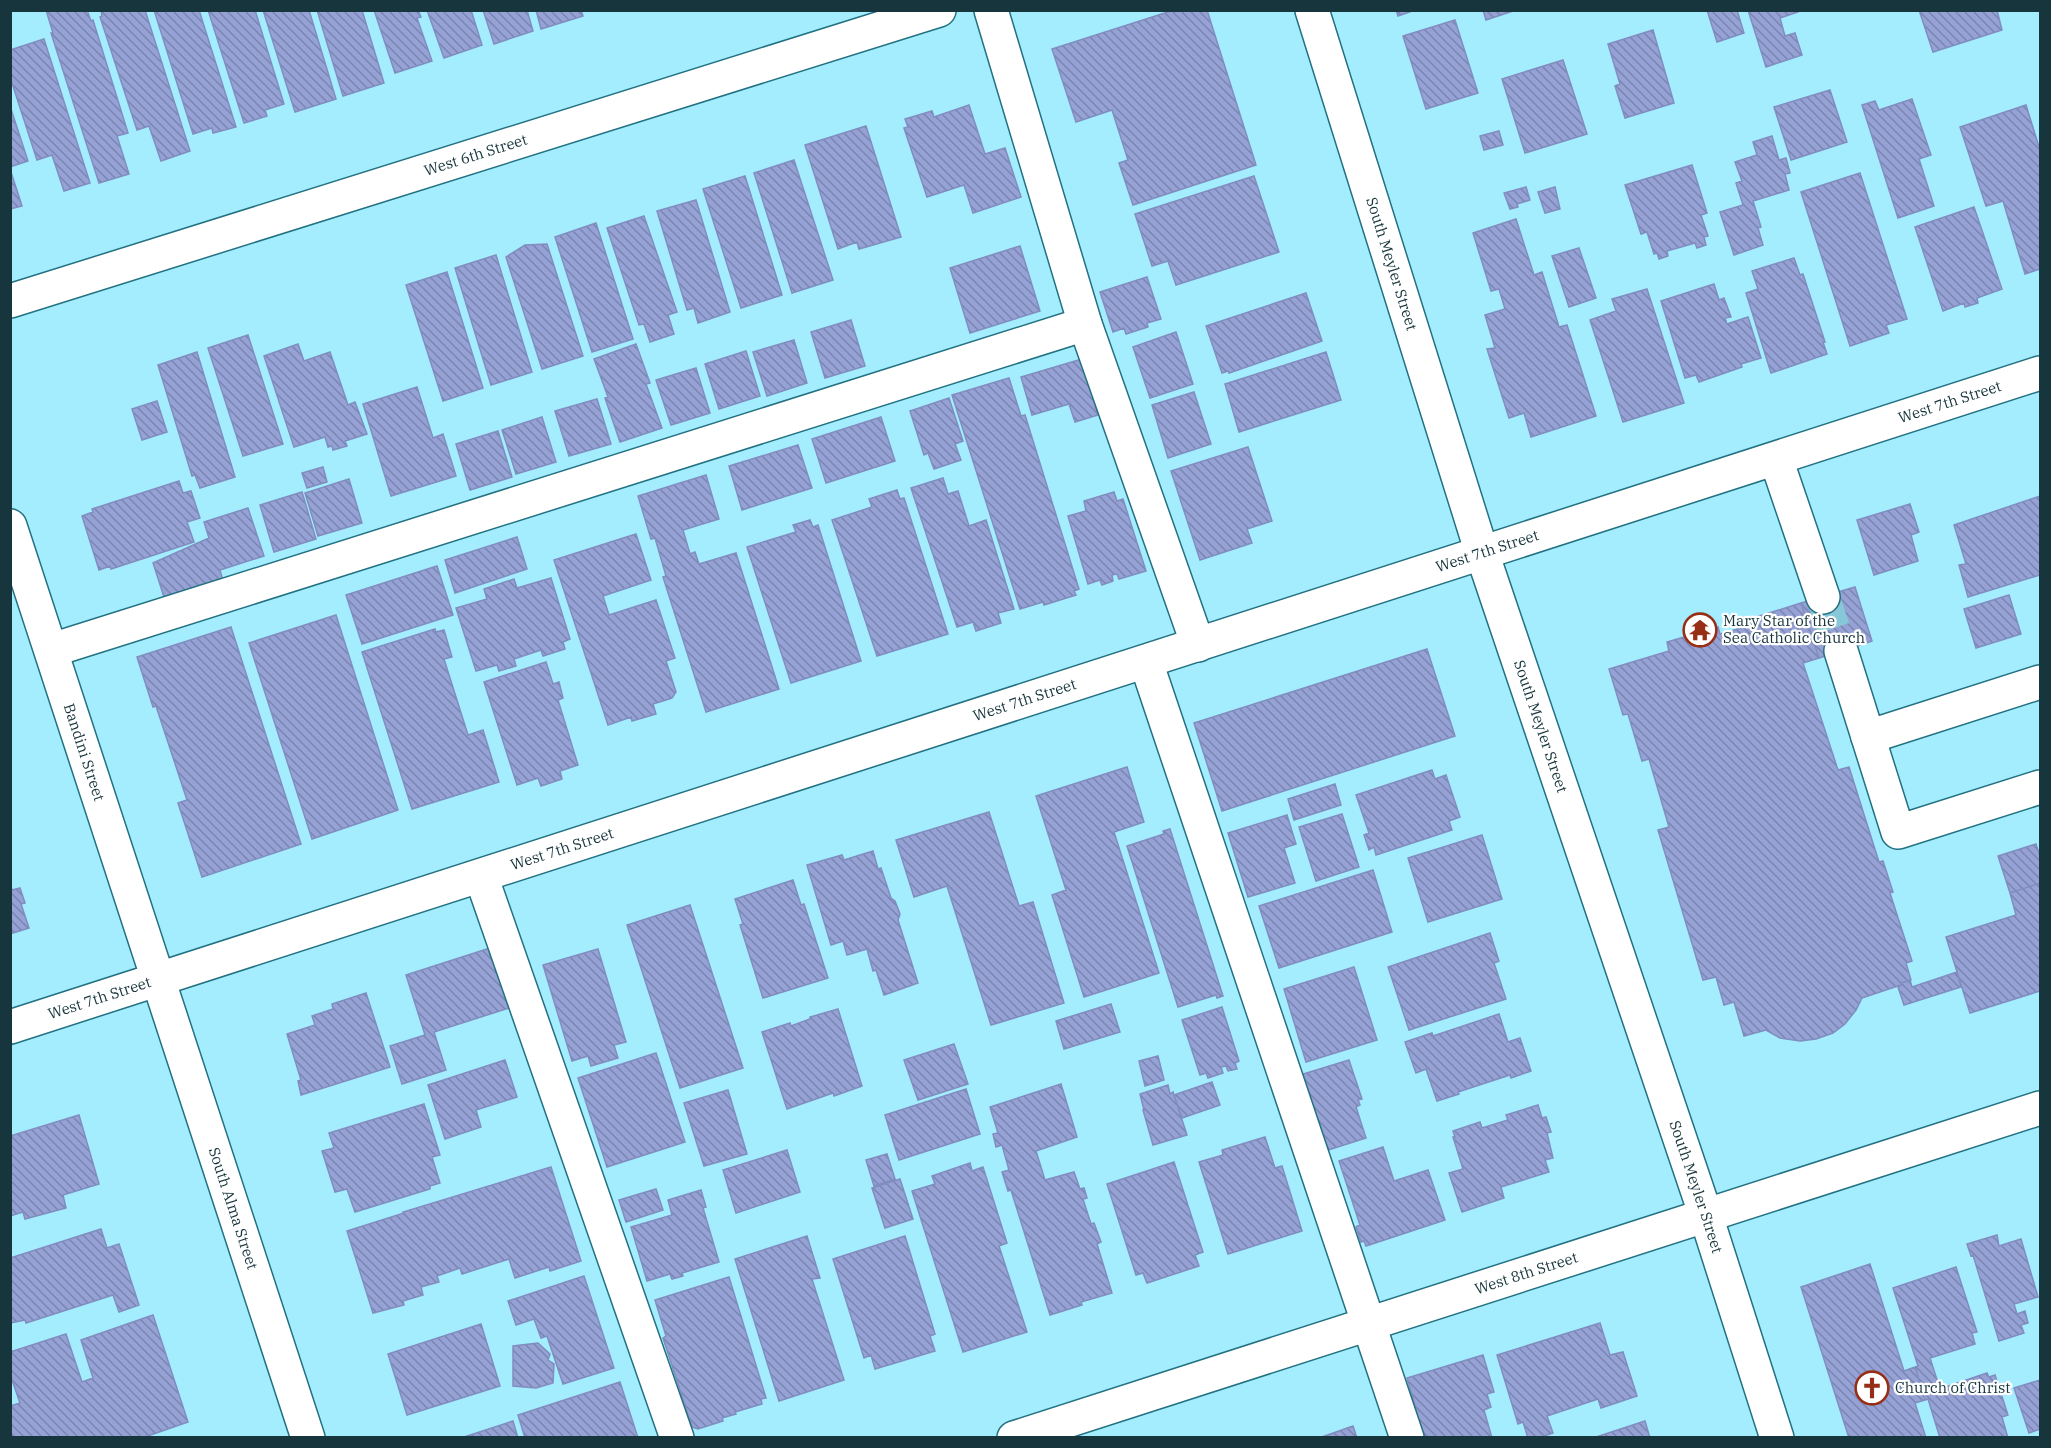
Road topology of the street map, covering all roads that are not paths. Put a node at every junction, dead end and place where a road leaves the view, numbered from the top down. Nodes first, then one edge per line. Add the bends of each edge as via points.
1 (939, 10) edge
2 (991, 10) edge
3 (1312, 10) edge
4 (10, 302) edge
5 (1085, 324) junction
6 (2040, 373) edge
7 (1776, 459) junction
8 (10, 526) edge
9 (1482, 553) junction
10 (1823, 597) tunnel mouth
11 (1198, 645) junction
12 (52, 650) junction
13 (1841, 651) tunnel mouth
14 (1146, 662) junction
15 (2040, 682) edge
16 (1868, 737) junction
17 (2040, 787) edge
18 (481, 876) junction
19 (158, 979) junction
20 (10, 1027) edge
21 (2040, 1108) edge
22 (1706, 1216) junction
23 (1370, 1324) junction
24 (308, 1437) edge
25 (677, 1437) edge
26 (1014, 1437) edge
27 (1407, 1437) edge
28 (1777, 1437) edge

1 - 4 street, West 6th Street
2 - 5 street
3 - 9 street, South Meyler Street
5 - 11 street
5 - 12 street
6 - 7 street, West 7th Street
7 - 9 street, West 7th Street
7 - 10 street
8 - 12 street, Bandini Street
9 - 11 street, West 7th Street
9 - 22 street, South Meyler Street
11 - 14 street, West 7th Street
12 - 19 street, Bandini Street
13 - 16 street
14 - 18 street, West 7th Street
14 - 23 street
15 - 16 street
16 - 17 street via 1898,832
18 - 19 street, West 7th Street
18 - 25 street
19 - 20 street, West 7th Street
19 - 24 street, South Alma Street
21 - 22 street, West 8th Street
22 - 23 street, West 8th Street
22 - 28 street, South Meyler Street
23 - 26 street, West 8th Street
23 - 27 street

